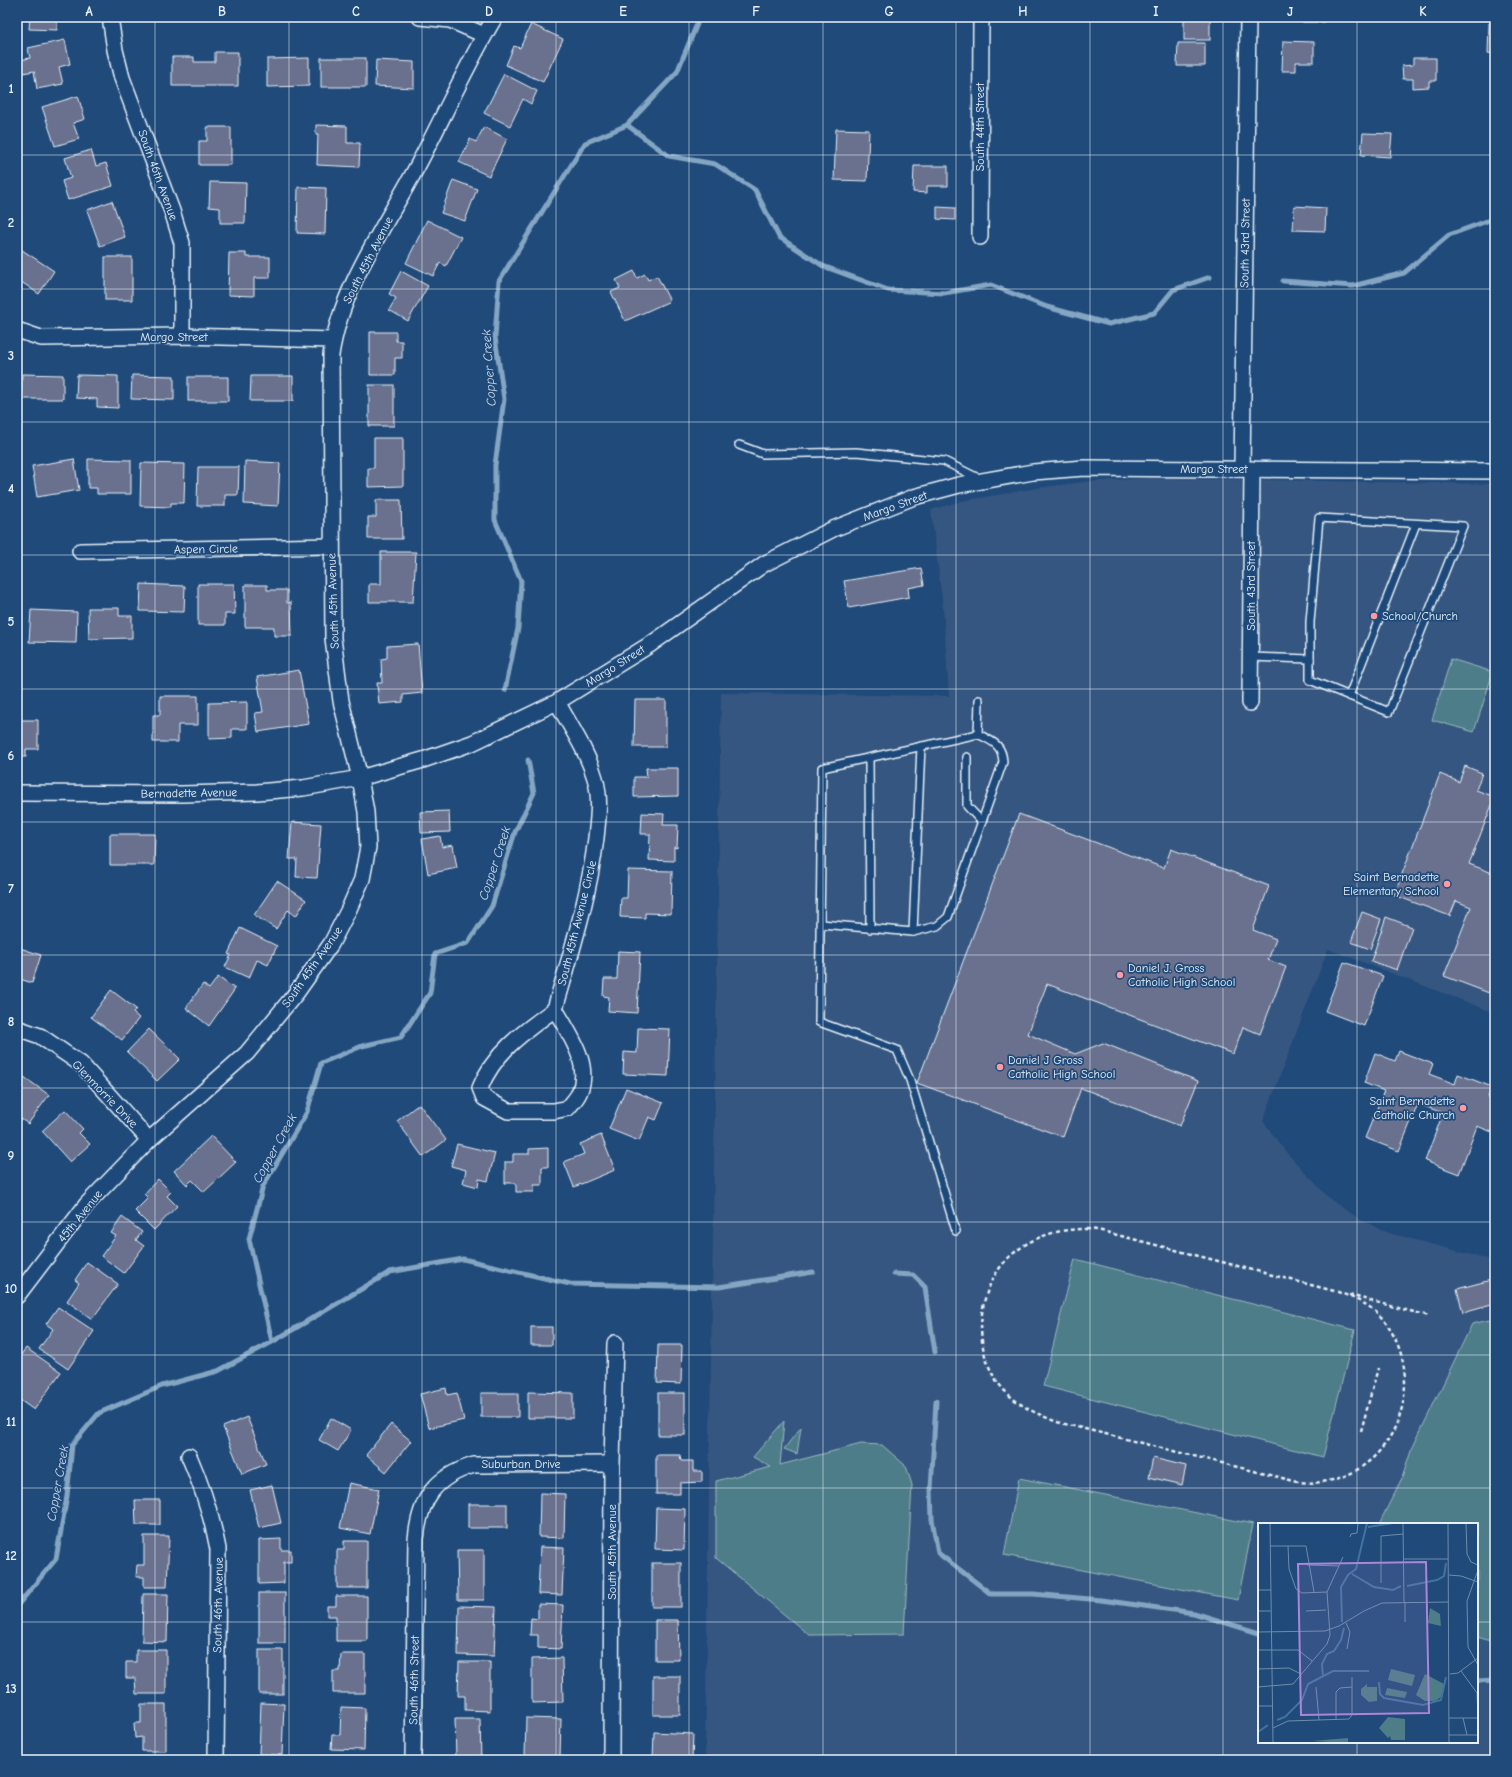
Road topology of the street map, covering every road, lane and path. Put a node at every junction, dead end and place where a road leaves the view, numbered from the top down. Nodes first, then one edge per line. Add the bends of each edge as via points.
1 (110, 17) edge
2 (420, 17) edge
3 (495, 17) edge
4 (981, 17) edge
5 (1248, 17) edge
6 (484, 35) junction
7 (980, 237) dead end
8 (17, 330) edge
9 (182, 336) junction
10 (333, 340) junction
11 (739, 446) dead end
12 (1247, 469) junction
13 (1495, 471) edge
14 (982, 480) junction
15 (1416, 524) junction
16 (331, 546) junction
17 (80, 551) dead end
18 (1251, 656) junction
19 (1310, 659) junction
20 (1350, 696) junction
21 (979, 700) dead end
22 (558, 702) junction
23 (1250, 703) dead end
24 (978, 734) junction
25 (921, 746) junction
26 (967, 757) dead end
27 (870, 758) junction
28 (360, 778) junction
29 (17, 792) edge
30 (982, 822) junction
31 (821, 924) junction
32 (870, 929) junction
33 (913, 932) junction
34 (555, 1009) junction
35 (17, 1028) edge
36 (149, 1140) junction
37 (956, 1231) dead end
38 (1338, 1292) junction
39 (17, 1296) edge
40 (1429, 1316) dead end
41 (615, 1343) dead end
42 (1378, 1368) dead end
43 (1361, 1431) dead end
44 (189, 1456) dead end
45 (612, 1464) junction
46 (415, 1600) joint
47 (216, 1760) edge
48 (413, 1760) edge
49 (611, 1760) edge

1 - 9 street, South 46th Avenue via 122,78 182,243
2 - 6 street via 450,20
3 - 6 street, South 45th Avenue
4 - 7 street, South 44th Street
5 - 12 street, South 43rd Street
6 - 10 street, South 45th Avenue via 419,164 348,294
8 - 9 street, Margo Street via 41,338
9 - 10 street, Margo Street
10 - 16 street, South 45th Avenue
11 - 14 lane via 763,454 856,452 944,461
12 - 13 street, Margo Street
12 - 14 street, Margo Street via 1084,468
12 - 18 street, South 43rd Street
14 - 22 street, Margo Street via 914,498 833,529 764,564 651,644
15 - 19 lane via 1319,518 1310,622
15 - 20 lane
15 - 20 lane via 1463,526 1390,712
16 - 17 street, Aspen Circle
16 - 28 street, South 45th Avenue via 335,654 341,701
18 - 19 lane
18 - 23 street, South 43rd Street
19 - 20 lane via 1310,680
21 - 24 lane
22 - 28 street, Margo Street via 472,743
22 - 34 street, South 45th Avenue Circle via 588,758 596,780 599,808 593,867 580,924
24 - 25 lane
24 - 30 lane via 995,742 1002,751 1003,762
25 - 27 lane
25 - 33 lane
26 - 30 lane via 967,806
27 - 31 lane via 822,768
27 - 32 lane
28 - 29 street, Bernadette Avenue via 303,788 257,792
28 - 36 street, South 45th Avenue via 366,812 368,847 362,879 330,944 297,992 247,1053
30 - 33 lane via 948,917 938,926
31 - 32 lane
31 - 37 lane via 819,1022 897,1050 910,1080
32 - 33 lane
34 - 34 street via 517,1038 496,1059 485,1074 480,1088 484,1098 508,1110 554,1111 568,1108 579,1092 584,1069 575,1044
35 - 36 street, Glenmorrie Drive via 40,1036 81,1064
36 - 39 street, 45th Avenue via 87,1204
38 - 38 path via 1098,1230 1060,1230 1028,1243 1004,1263 995,1276 981,1317 982,1344 985,1356 999,1383 1008,1394 1021,1405 1057,1422 1280,1478 1309,1483 1324,1481 1338,1478 1364,1465 1382,1448 1401,1413 1406,1387 1405,1368 1400,1350 1382,1318 1360,1301
38 - 40 path
41 - 45 street, South 45th Avenue
42 - 43 path
44 - 47 street, South 46th Avenue via 202,1485 218,1549
45 - 46 street, Suburban Drive via 474,1465 455,1470 440,1481 421,1510 417,1524
45 - 49 street, South 45th Avenue
46 - 48 street, South 46th Street

